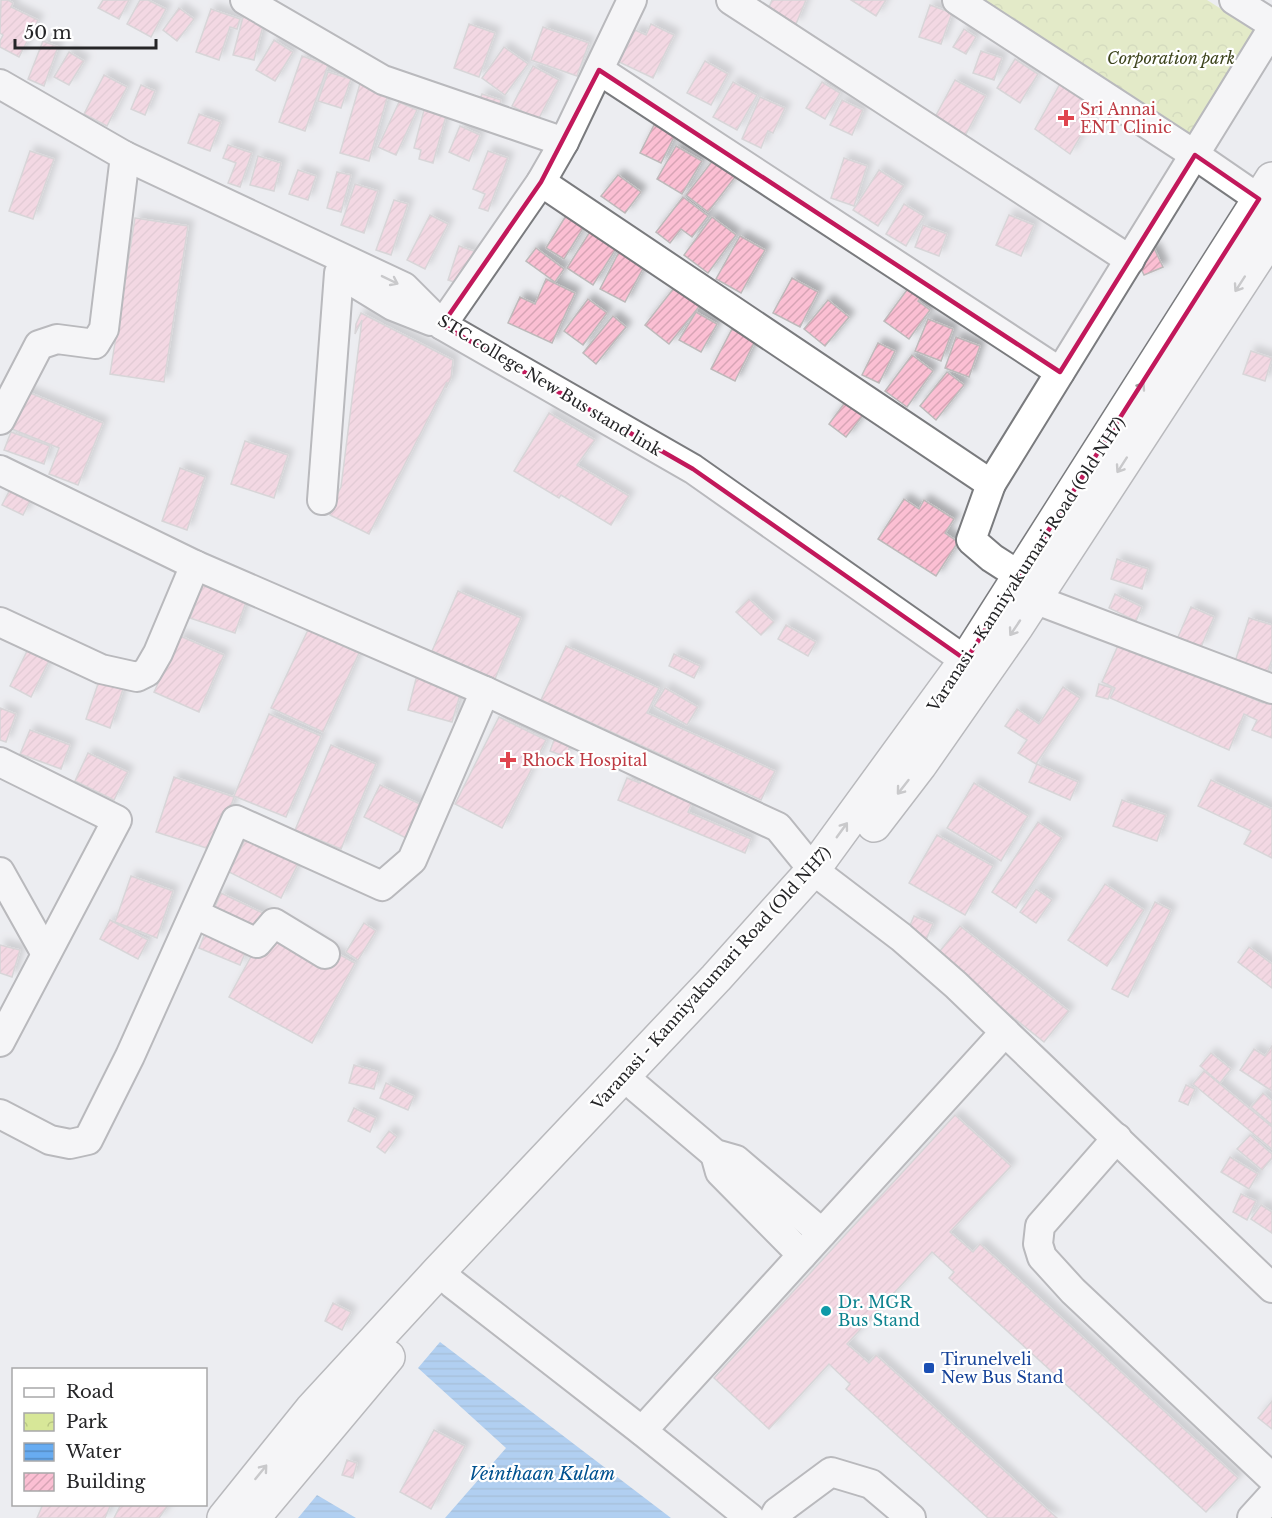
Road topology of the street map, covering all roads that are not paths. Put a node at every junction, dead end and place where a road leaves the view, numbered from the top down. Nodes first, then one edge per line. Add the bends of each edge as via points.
1 (245, 0) edge
2 (632, 0) edge
3 (731, 0) edge
4 (957, 0) edge
5 (1234, 0) edge
6 (1272, 24) edge
7 (1272, 29) edge
8 (598, 70) junction
9 (0, 84) edge
10 (0, 102) edge
11 (564, 142) junction
12 (1195, 155) junction
13 (125, 164) junction
14 (541, 182) junction
15 (1268, 196) edge
16 (1272, 235) edge
17 (1130, 260) junction
18 (339, 273) junction
19 (441, 325) junction
20 (1060, 372) junction
21 (4, 402) edge
22 (0, 470) edge
23 (991, 483) junction
24 (322, 500) dead end
25 (195, 565) junction
26 (1027, 587) junction
27 (0, 622) edge
28 (975, 667) junction
29 (1272, 689) edge
30 (485, 691) junction
31 (0, 762) edge
32 (0, 872) edge
33 (821, 877) junction
34 (195, 914) junction
35 (46, 954) junction
36 (325, 954) dead end
37 (1005, 1032) junction
38 (0, 1042) edge
39 (637, 1088) junction
40 (0, 1114) edge
41 (1117, 1138) junction
42 (715, 1154) junction
43 (822, 1233) junction
44 (802, 1255) junction
45 (446, 1277) junction
46 (1272, 1288) edge
47 (642, 1431) junction
48 (1272, 1478) edge
49 (1272, 1496) edge
50 (224, 1518) edge
51 (253, 1518) edge
52 (750, 1518) edge
53 (774, 1518) edge
54 (910, 1518) edge
55 (1252, 1518) edge

1 - 11 street via 383,80
2 - 8 street
3 - 17 street
4 - 12 street
5 - 6 street
7 - 12 street
8 - 11 street
8 - 20 street
9 - 13 street, STC college New Bus stand link
10 - 13 street
11 - 14 street
12 - 15 street
12 - 17 street
13 - 18 street
13 -> 19 street, STC college New Bus stand link via 404,287
13 - 21 street via 104,328 95,344 57,339 39,345
14 - 19 street
14 - 23 street
26 -> 15 main road, Varanasi - Kanniyakumari Road (Old NH7) via 1148,376
16 -> 26 main road, Varanasi - Kanniyakumari Road (Old NH7)
17 - 20 street
18 - 19 street via 393,306
18 - 24 street
19 - 28 street, STC college New Bus stand link via 693,469
20 - 23 street
22 - 25 street
23 - 26 street via 971,540
25 - 27 street via 158,653 147,672 137,677 101,669
25 - 30 street
26 - 28 main road, Varanasi - Kanniyakumari Road (Old NH7)
26 - 29 street
28 - 33 main road, Varanasi - Kanniyakumari Road (Old NH7) via 920,765
30 - 33 street via 778,827
30 - 34 street via 412,860 382,886 236,820
31 - 35 street via 117,820
32 - 35 street
33 - 37 street via 908,943
33 - 39 main road, Varanasi - Kanniyakumari Road (Old NH7)
33 - 45 main road, Varanasi - Kanniyakumari Road (Old NH7) via 716,978
34 - 36 street via 257,943 274,923
34 - 40 street via 88,1140 70,1144 50,1140
35 - 38 street
37 - 41 street
37 - 43 street
39 - 42 street
39 - 45 main road, Varanasi - Kanniyakumari Road (Old NH7)
41 - 46 street
41 - 48 street via 1040,1226 1038,1244 1042,1257 1081,1299
42 - 43 street via 736,1160
42 - 44 street via 720,1172
43 - 44 street
44 - 47 street
45 - 47 street
50 -> 45 main road, Varanasi - Kanniyakumari Road (Old NH7) via 311,1410
45 - 51 main road, Varanasi - Kanniyakumari Road (Old NH7) via 416,1324
47 - 52 street
49 - 55 street
53 - 54 street via 831,1472 870,1484

